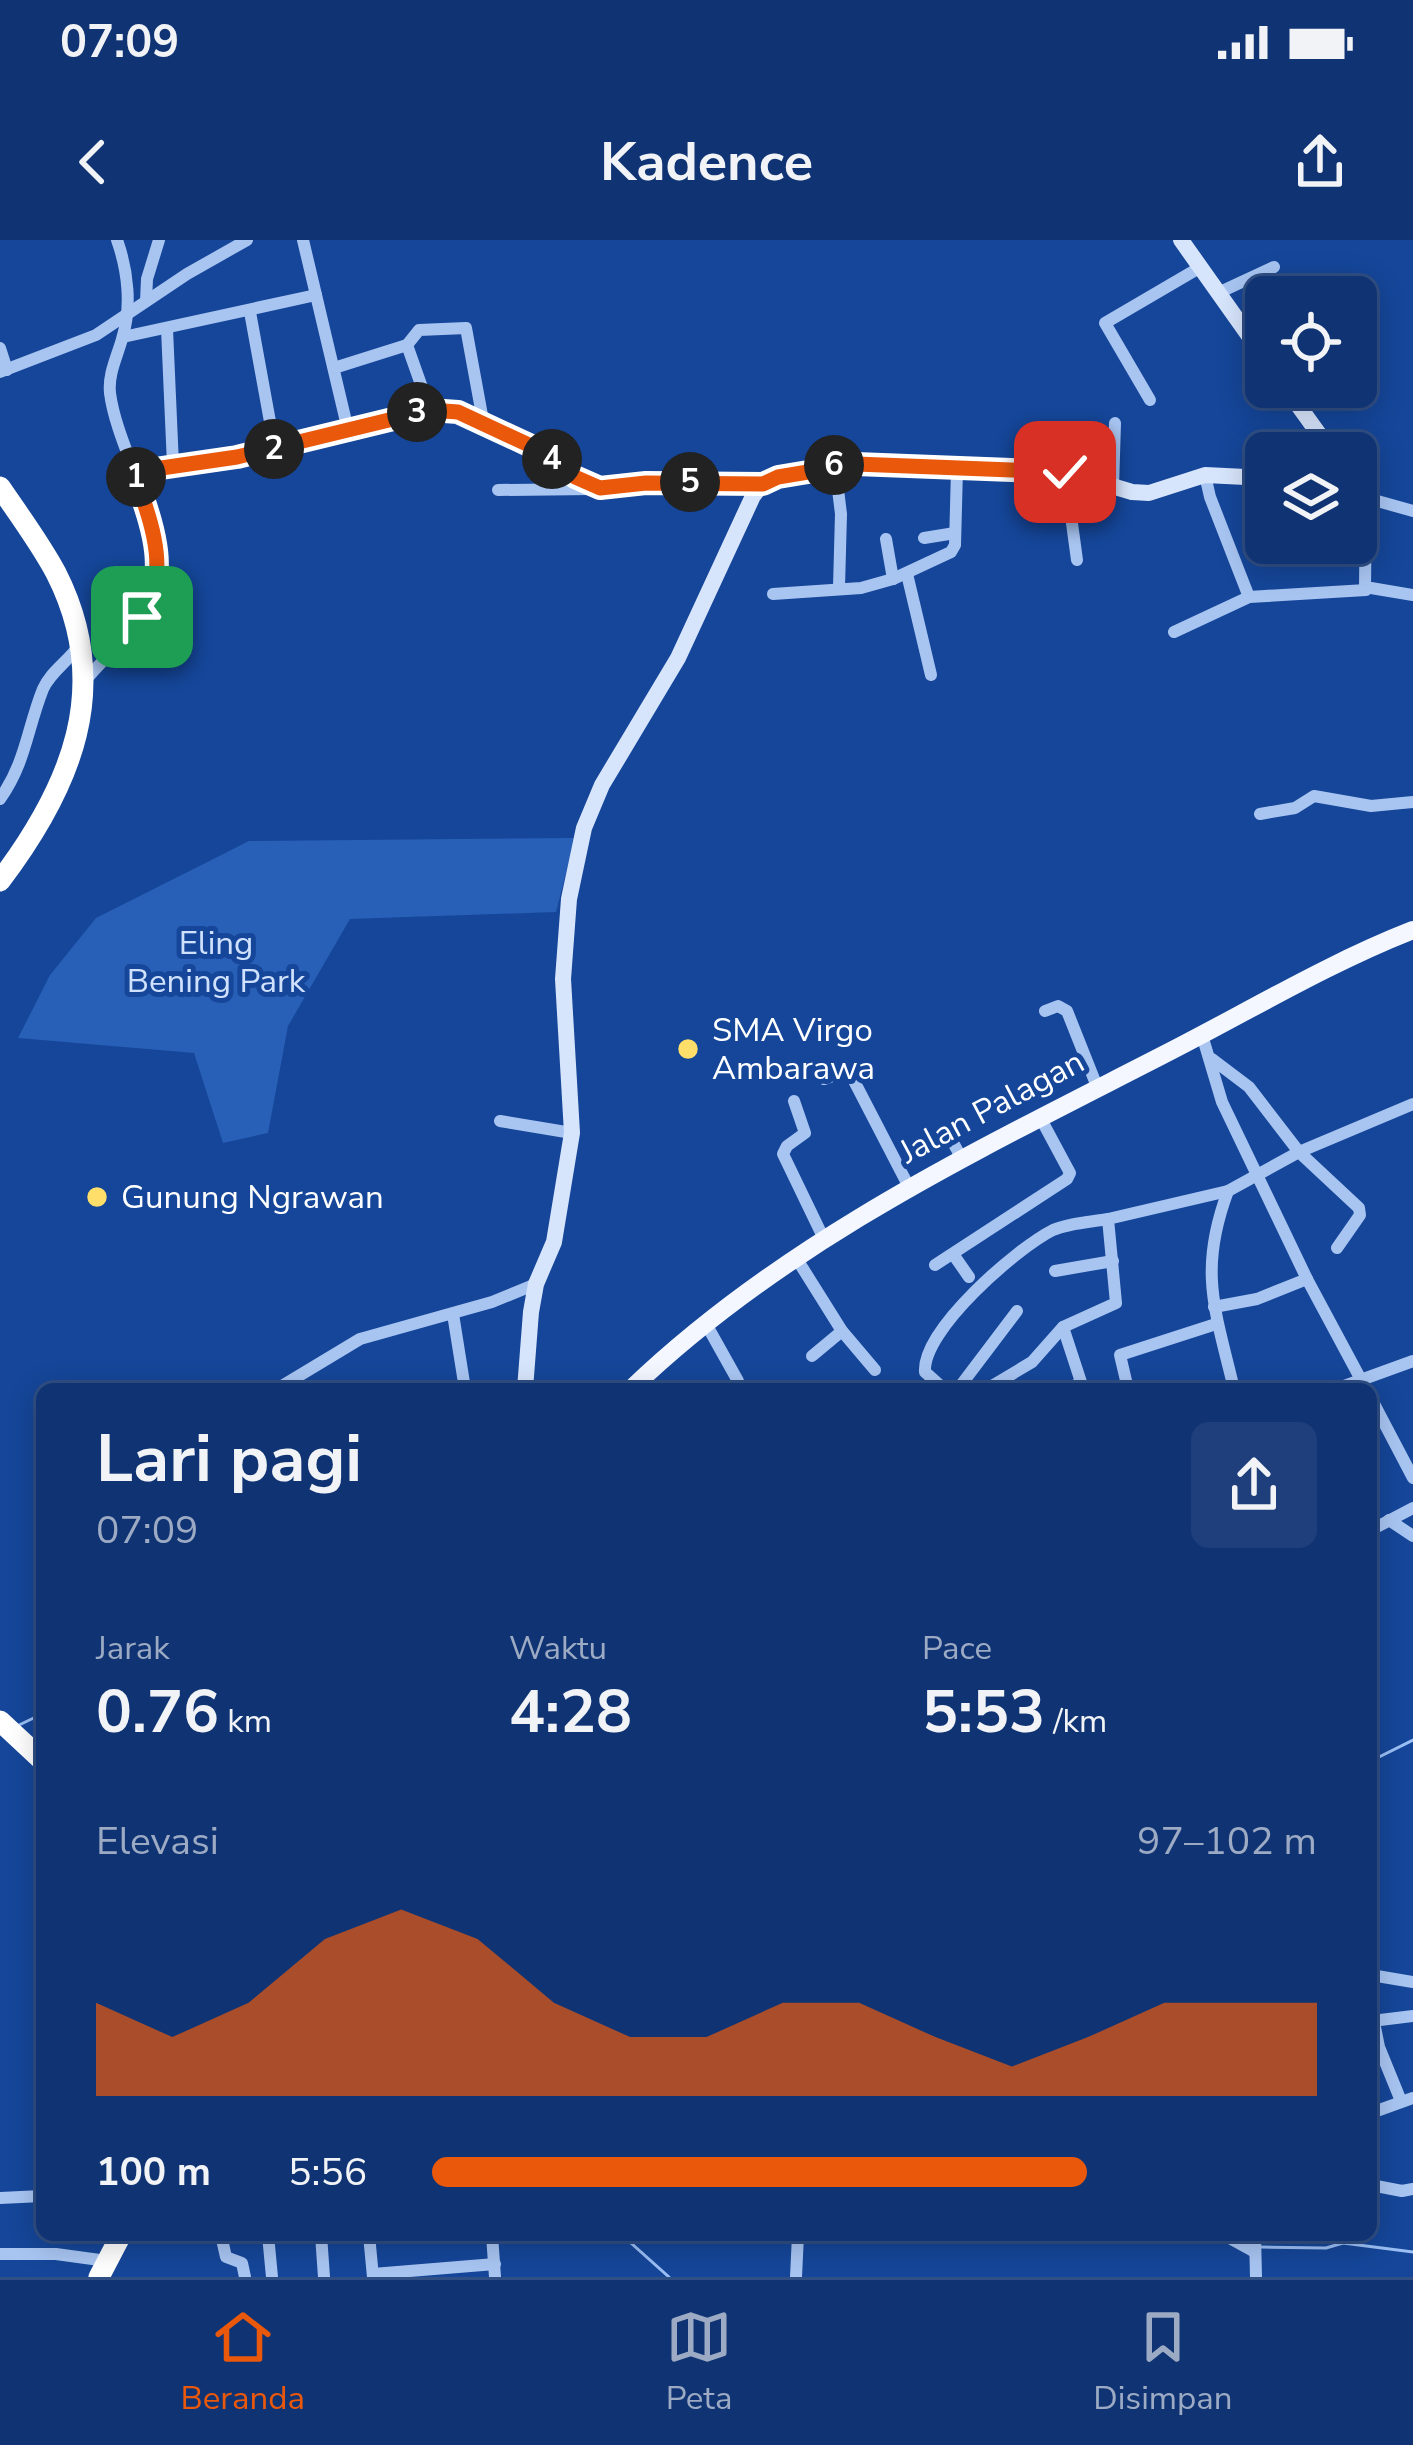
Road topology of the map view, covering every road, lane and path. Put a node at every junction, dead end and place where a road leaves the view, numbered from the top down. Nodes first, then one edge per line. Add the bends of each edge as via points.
1 (117, 240) edge
2 (159, 240) edge
3 (247, 240) edge
4 (303, 240) edge
5 (1181, 240) edge
6 (1274, 267) dead end
7 (1198, 268) junction
8 (1218, 293) junction
9 (316, 295) junction
10 (146, 301) junction
11 (250, 312) junction
12 (128, 316) junction
13 (167, 329) junction
14 (1245, 331) edge
15 (123, 338) junction
16 (406, 345) junction
17 (0, 348) edge
18 (334, 368) junction
19 (3, 371) edge
20 (1150, 400) dead end
21 (430, 410) junction
22 (1115, 423) dead end
23 (484, 426) junction
24 (348, 430) junction
25 (275, 449) junction
26 (835, 465) junction
27 (173, 466) junction
28 (956, 469) junction
29 (134, 472) junction
30 (1065, 472) junction
31 (1205, 475) junction
32 (1245, 477) edge
33 (763, 484) junction
34 (1113, 487) junction
35 (0, 488) edge
36 (600, 488) junction
37 (498, 490) dead end
38 (1377, 501) edge
39 (1413, 511) edge
40 (955, 533) junction
41 (924, 538) dead end
42 (886, 539) dead end
43 (1077, 560) dead end
44 (1365, 564) edge
45 (900, 576) junction
46 (839, 587) junction
47 (1366, 590) junction
48 (773, 594) dead end
49 (1413, 596) edge
50 (1249, 598) junction
51 (1174, 632) dead end
52 (80, 642) junction
53 (102, 659) junction
54 (931, 675) dead end
55 (78, 676) junction
56 (0, 799) edge
57 (1413, 802) edge
58 (1260, 814) dead end
59 (0, 881) edge
60 (1413, 930) edge
61 (1046, 1011) dead end
62 (1202, 1035) junction
63 (1210, 1058) junction
64 (824, 1079) dead end
65 (1098, 1089) junction
66 (794, 1101) dead end
67 (1413, 1104) edge
68 (1041, 1118) junction
69 (500, 1121) dead end
70 (572, 1133) junction
71 (949, 1135) dead end
72 (1299, 1152) junction
73 (962, 1159) junction
74 (1258, 1175) junction
75 (909, 1187) junction
76 (1228, 1190) junction
77 (1108, 1220) junction
78 (823, 1237) junction
79 (1337, 1248) dead end
80 (952, 1254) junction
81 (795, 1256) junction
82 (1113, 1261) junction
83 (935, 1265) dead end
84 (1055, 1270) dead end
85 (969, 1277) dead end
86 (1307, 1279) junction
87 (536, 1284) junction
88 (1214, 1307) junction
89 (1017, 1311) dead end
90 (453, 1314) junction
91 (705, 1322) junction
92 (1216, 1324) junction
93 (1063, 1327) junction
94 (842, 1331) junction
95 (1068, 1344) junction
96 (1044, 1348) junction
97 (812, 1356) dead end
98 (1413, 1361) edge
99 (875, 1370) dead end
100 (970, 1373) junction
101 (738, 1381) dead end
102 (287, 1383) edge
103 (460, 1383) edge
104 (526, 1383) edge
105 (638, 1383) edge
106 (937, 1383) edge
107 (962, 1383) edge
108 (982, 1383) edge
109 (996, 1383) edge
110 (1077, 1383) edge
111 (1127, 1383) edge
112 (1232, 1383) edge
113 (1363, 1383) edge
114 (1366, 1383) edge
115 (1377, 1409) edge
116 (1413, 1478) edge
117 (1413, 1508) edge
118 (1389, 1520) junction
119 (1377, 1527) edge
120 (1413, 1537) edge
121 (0, 1721) edge
122 (34, 1753) edge
123 (1377, 1977) edge
124 (1413, 1982) edge
125 (1377, 2016) edge
126 (1413, 2016) edge
127 (1377, 2038) edge
128 (1407, 2099) edge
129 (1377, 2111) edge
130 (1377, 2186) edge
131 (1413, 2188) edge
132 (36, 2196) edge
133 (0, 2198) edge
134 (118, 2241) edge
135 (222, 2241) edge
136 (269, 2241) edge
137 (321, 2241) edge
138 (370, 2241) edge
139 (492, 2241) edge
140 (798, 2241) edge
141 (1255, 2243) edge
142 (0, 2254) edge
143 (103, 2269) edge
144 (495, 2271) edge
145 (458, 2272) edge
146 (416, 2273) edge
147 (373, 2276) edge
148 (244, 2277) edge
149 (272, 2277) edge
150 (324, 2277) edge
151 (796, 2277) edge
152 (1256, 2277) edge

1 - 12 street
2 - 10 street
3 - 10 street
4 - 9 street
5 - 7 street
6 - 8 street
7 - 8 street
7 - 20 street via 1105,323
8 - 14 street
9 - 11 street
9 - 18 street
10 - 12 street
11 - 13 street
11 - 25 street
12 - 15 street
12 - 19 street
13 - 15 street
13 - 27 street
15 - 29 street via 110,387
16 - 18 street
16 - 21 street
16 - 23 street via 419,330 468,329
17 - 19 street
18 - 24 street
21 - 23 street via 458,412
21 - 24 street
22 - 34 street
23 - 36 street
24 - 25 street
25 - 27 street
26 - 28 street
26 - 33 street
26 - 46 street
27 - 29 street
28 - 30 street
28 - 40 street
29 - 53 street via 157,539 156,583 142,617
30 - 34 street
30 - 43 street
31 - 32 street
31 - 34 street via 1150,493
31 - 50 street
33 - 36 street
33 - 70 street via 584,829 563,979
35 - 52 highway via 55,572
36 - 37 street
38 - 39 street
40 - 41 street
40 - 45 street via 951,552
42 - 45 street
44 - 47 street
45 - 46 street
45 - 54 street
46 - 48 street
47 - 49 street
47 - 50 street
50 - 51 street
52 - 53 street
52 - 55 highway
53 - 55 street
55 - 56 street via 44,685 27,750
55 - 59 highway via 75,750
57 - 58 street via 1371,806 1314,796
60 - 62 main road, Jalan Palagan
61 - 65 street via 1067,1011
62 - 63 street
62 - 65 main road, Jalan Palagan
63 - 72 street via 1249,1087
63 - 74 street
64 - 75 street via 851,1075
65 - 68 main road, Jalan Palagan
66 - 78 street via 805,1133 784,1154
67 - 72 street
68 - 73 main road, Jalan Palagan
68 - 80 street via 1070,1173
69 - 70 street
70 - 87 street via 554,1243
71 - 73 street
72 - 74 street
72 - 79 street via 1359,1208
73 - 75 main road, Jalan Palagan
74 - 76 street
74 - 86 street
75 - 78 main road, Jalan Palagan
76 - 77 street
76 - 88 street via 1210,1254
77 - 82 street
77 - 106 street via 1059,1227 977,1291 925,1360
78 - 81 main road, Jalan Palagan
80 - 83 street
80 - 85 street
81 - 91 main road, Jalan Palagan
81 - 94 street
82 - 84 street
82 - 93 street via 1116,1303
86 - 88 street
86 - 113 street
87 - 90 street
87 - 104 street
88 - 92 street
89 - 100 street
90 - 102 street via 360,1339
90 - 103 street
91 - 101 street
91 - 105 main road, Jalan Palagan
92 - 111 street via 1120,1354
92 - 112 street
93 - 95 street
93 - 96 street
94 - 97 street
94 - 99 street
95 - 96 street
95 - 110 street
96 - 109 street
98 - 114 street
100 - 107 street
100 - 108 street
115 - 116 street
117 - 118 street
118 - 119 street
118 - 120 street
121 - 122 highway
123 - 124 street
125 - 126 street
127 - 128 street
128 - 129 street
130 - 131 street
132 - 133 street
134 - 143 highway
135 - 148 street
136 - 149 street
137 - 150 street
138 - 147 street
139 - 144 street
140 - 151 street
141 - 152 street
142 - 143 street via 71,2255
144 - 145 street
145 - 146 street
146 - 147 street

